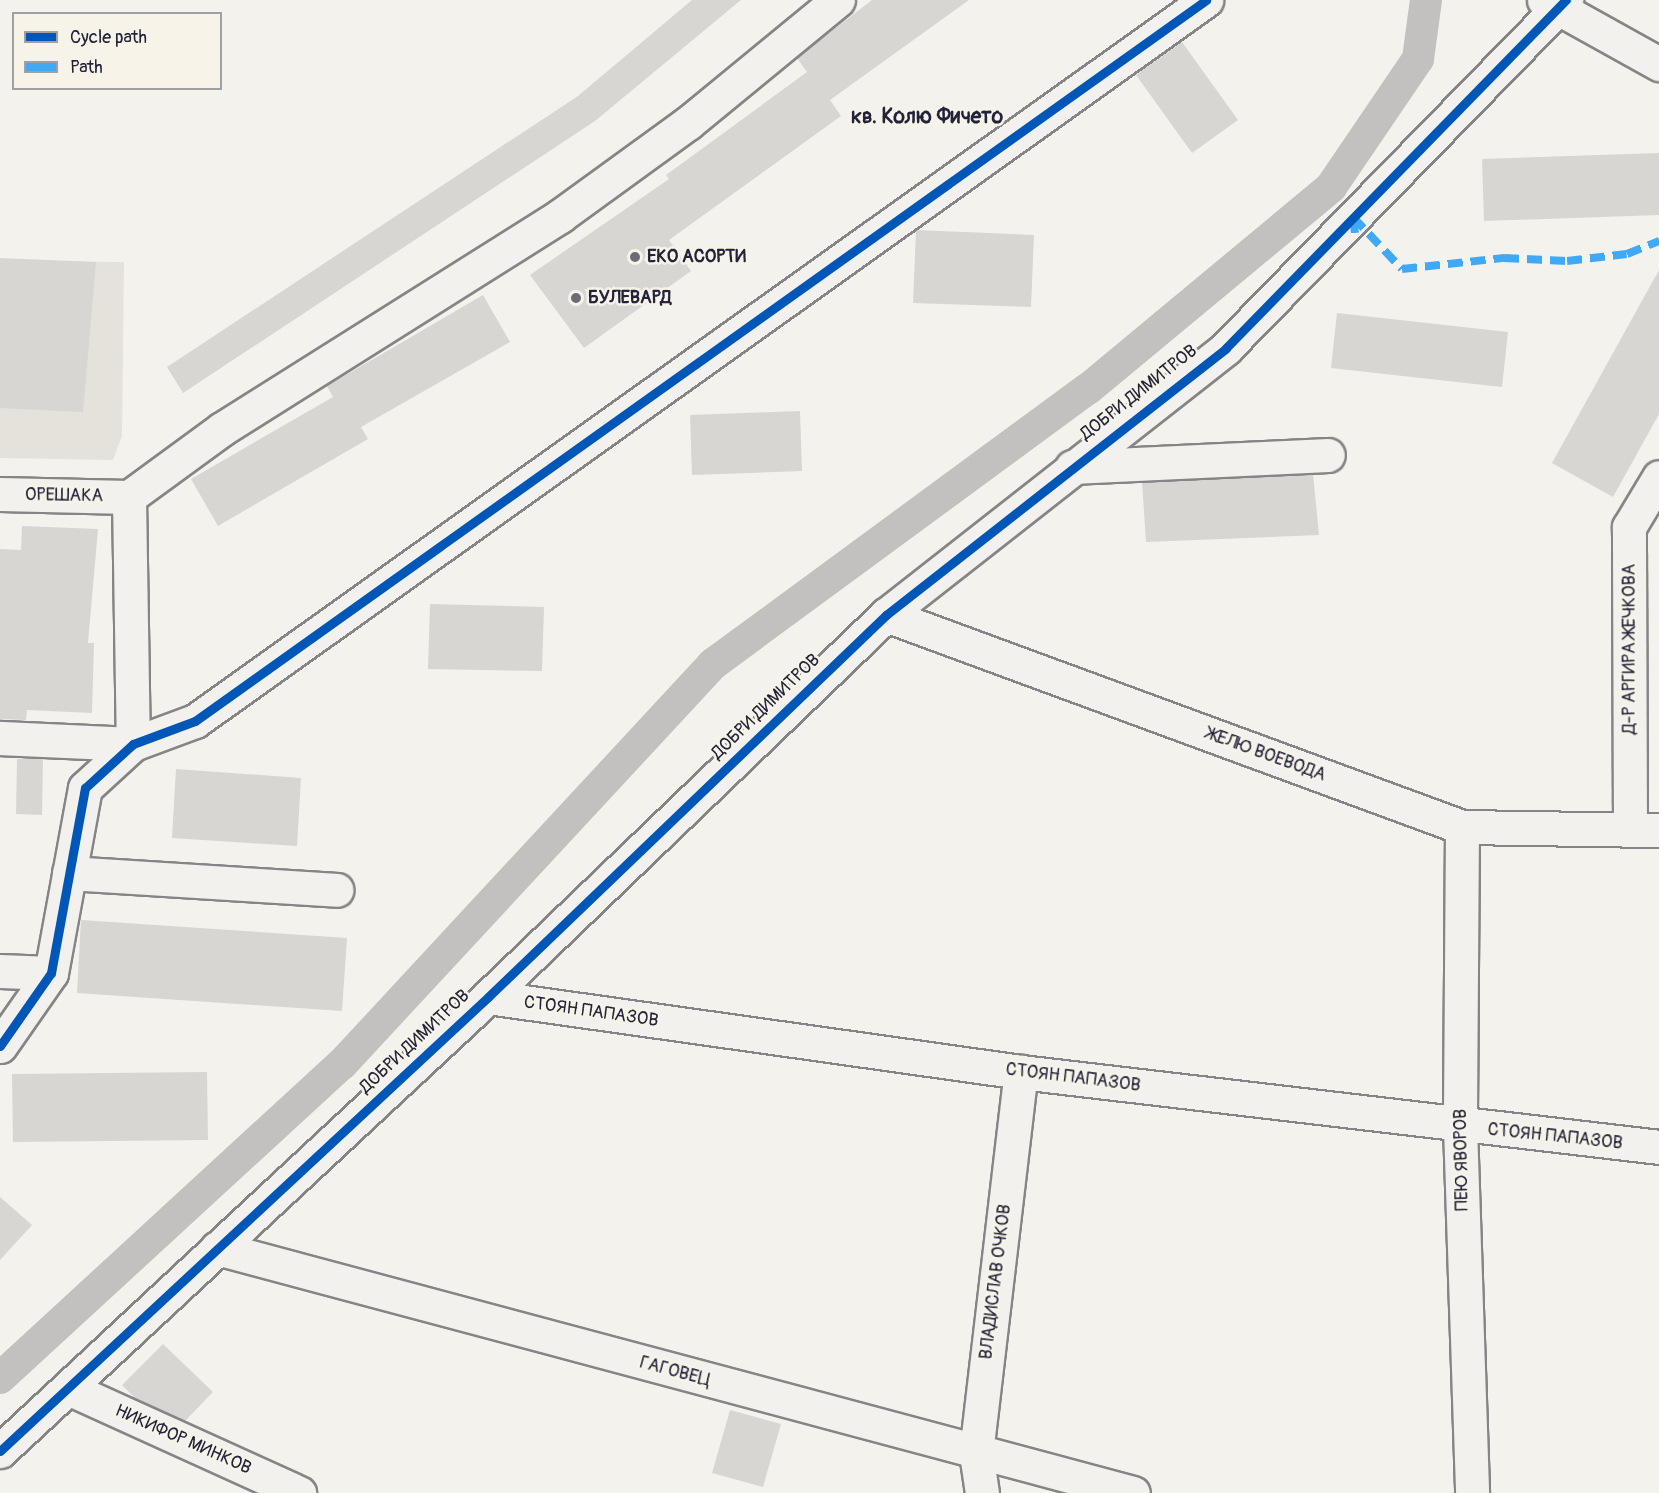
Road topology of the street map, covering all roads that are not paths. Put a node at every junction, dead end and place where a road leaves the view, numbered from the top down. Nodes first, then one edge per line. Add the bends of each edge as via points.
1 (838, 0) edge
2 (1206, 0) edge
3 (1555, 3) edge
4 (1659, 64) edge
5 (1328, 455) dead end
6 (1072, 467) junction
7 (1659, 477) edge
8 (0, 494) edge
9 (129, 497) junction
10 (1644, 527) edge
11 (886, 615) junction
12 (0, 738) edge
13 (133, 744) junction
14 (1462, 827) junction
15 (1645, 830) edge
16 (69, 873) junction
17 (336, 890) dead end
18 (0, 971) edge
19 (51, 973) junction
20 (488, 997) junction
21 (0, 1047) edge
22 (1021, 1072) junction
23 (1460, 1127) junction
24 (1659, 1147) edge
25 (217, 1248) junction
26 (68, 1388) junction
27 (0, 1451) edge
28 (976, 1453) junction
29 (299, 1493) edge
30 (982, 1493) edge
31 (1134, 1493) edge
32 (1472, 1493) edge

1 - 9 street via 688,123 560,216 222,429
2 - 13 street via 195,721
3 - 4 street
3 - 6 street, ДОБРИ ДИМИТРОВ via 1226,348
5 - 6 street
6 - 11 street, ДОБРИ ДИМИТРОВ
7 - 10 street, Д-Р АРГИРА ЖЕЧКОВА
8 - 9 street, ОРЕШАКА
9 - 13 street
10 - 15 street, Д-Р АРГИРА ЖЕЧКОВА
11 - 14 street, ЖЕЛЮ ВОЕВОДА
11 - 20 street, ДОБРИ ДИМИТРОВ
12 - 13 street
13 - 16 street via 86,788
14 - 15 street, ЖЕЛЮ ВОЕВОДА
14 - 23 street, ПЕЮ ЯВОРОВ
16 - 17 street
16 - 19 street
18 - 19 street
19 - 21 street
20 - 22 street, СТОЯН ПАПАЗОВ
20 - 25 street, ДОБРИ ДИМИТРОВ
22 - 23 street, СТОЯН ПАПАЗОВ
22 - 28 street, ВЛАДИСЛАВ ОЧКОВ
23 - 24 street, СТОЯН ПАПАЗОВ
23 - 32 street, ПЕЮ ЯВОРОВ
25 - 26 street, ДОБРИ ДИМИТРОВ
25 - 28 street, ГАГОВЕЦ
26 - 27 street, ДОБРИ ДИМИТРОВ
26 - 29 street, НИКИФОР МИНКОВ
28 - 30 street, ВЛАДИСЛАВ ОЧКОВ
28 - 31 street, ГАГОВЕЦ

